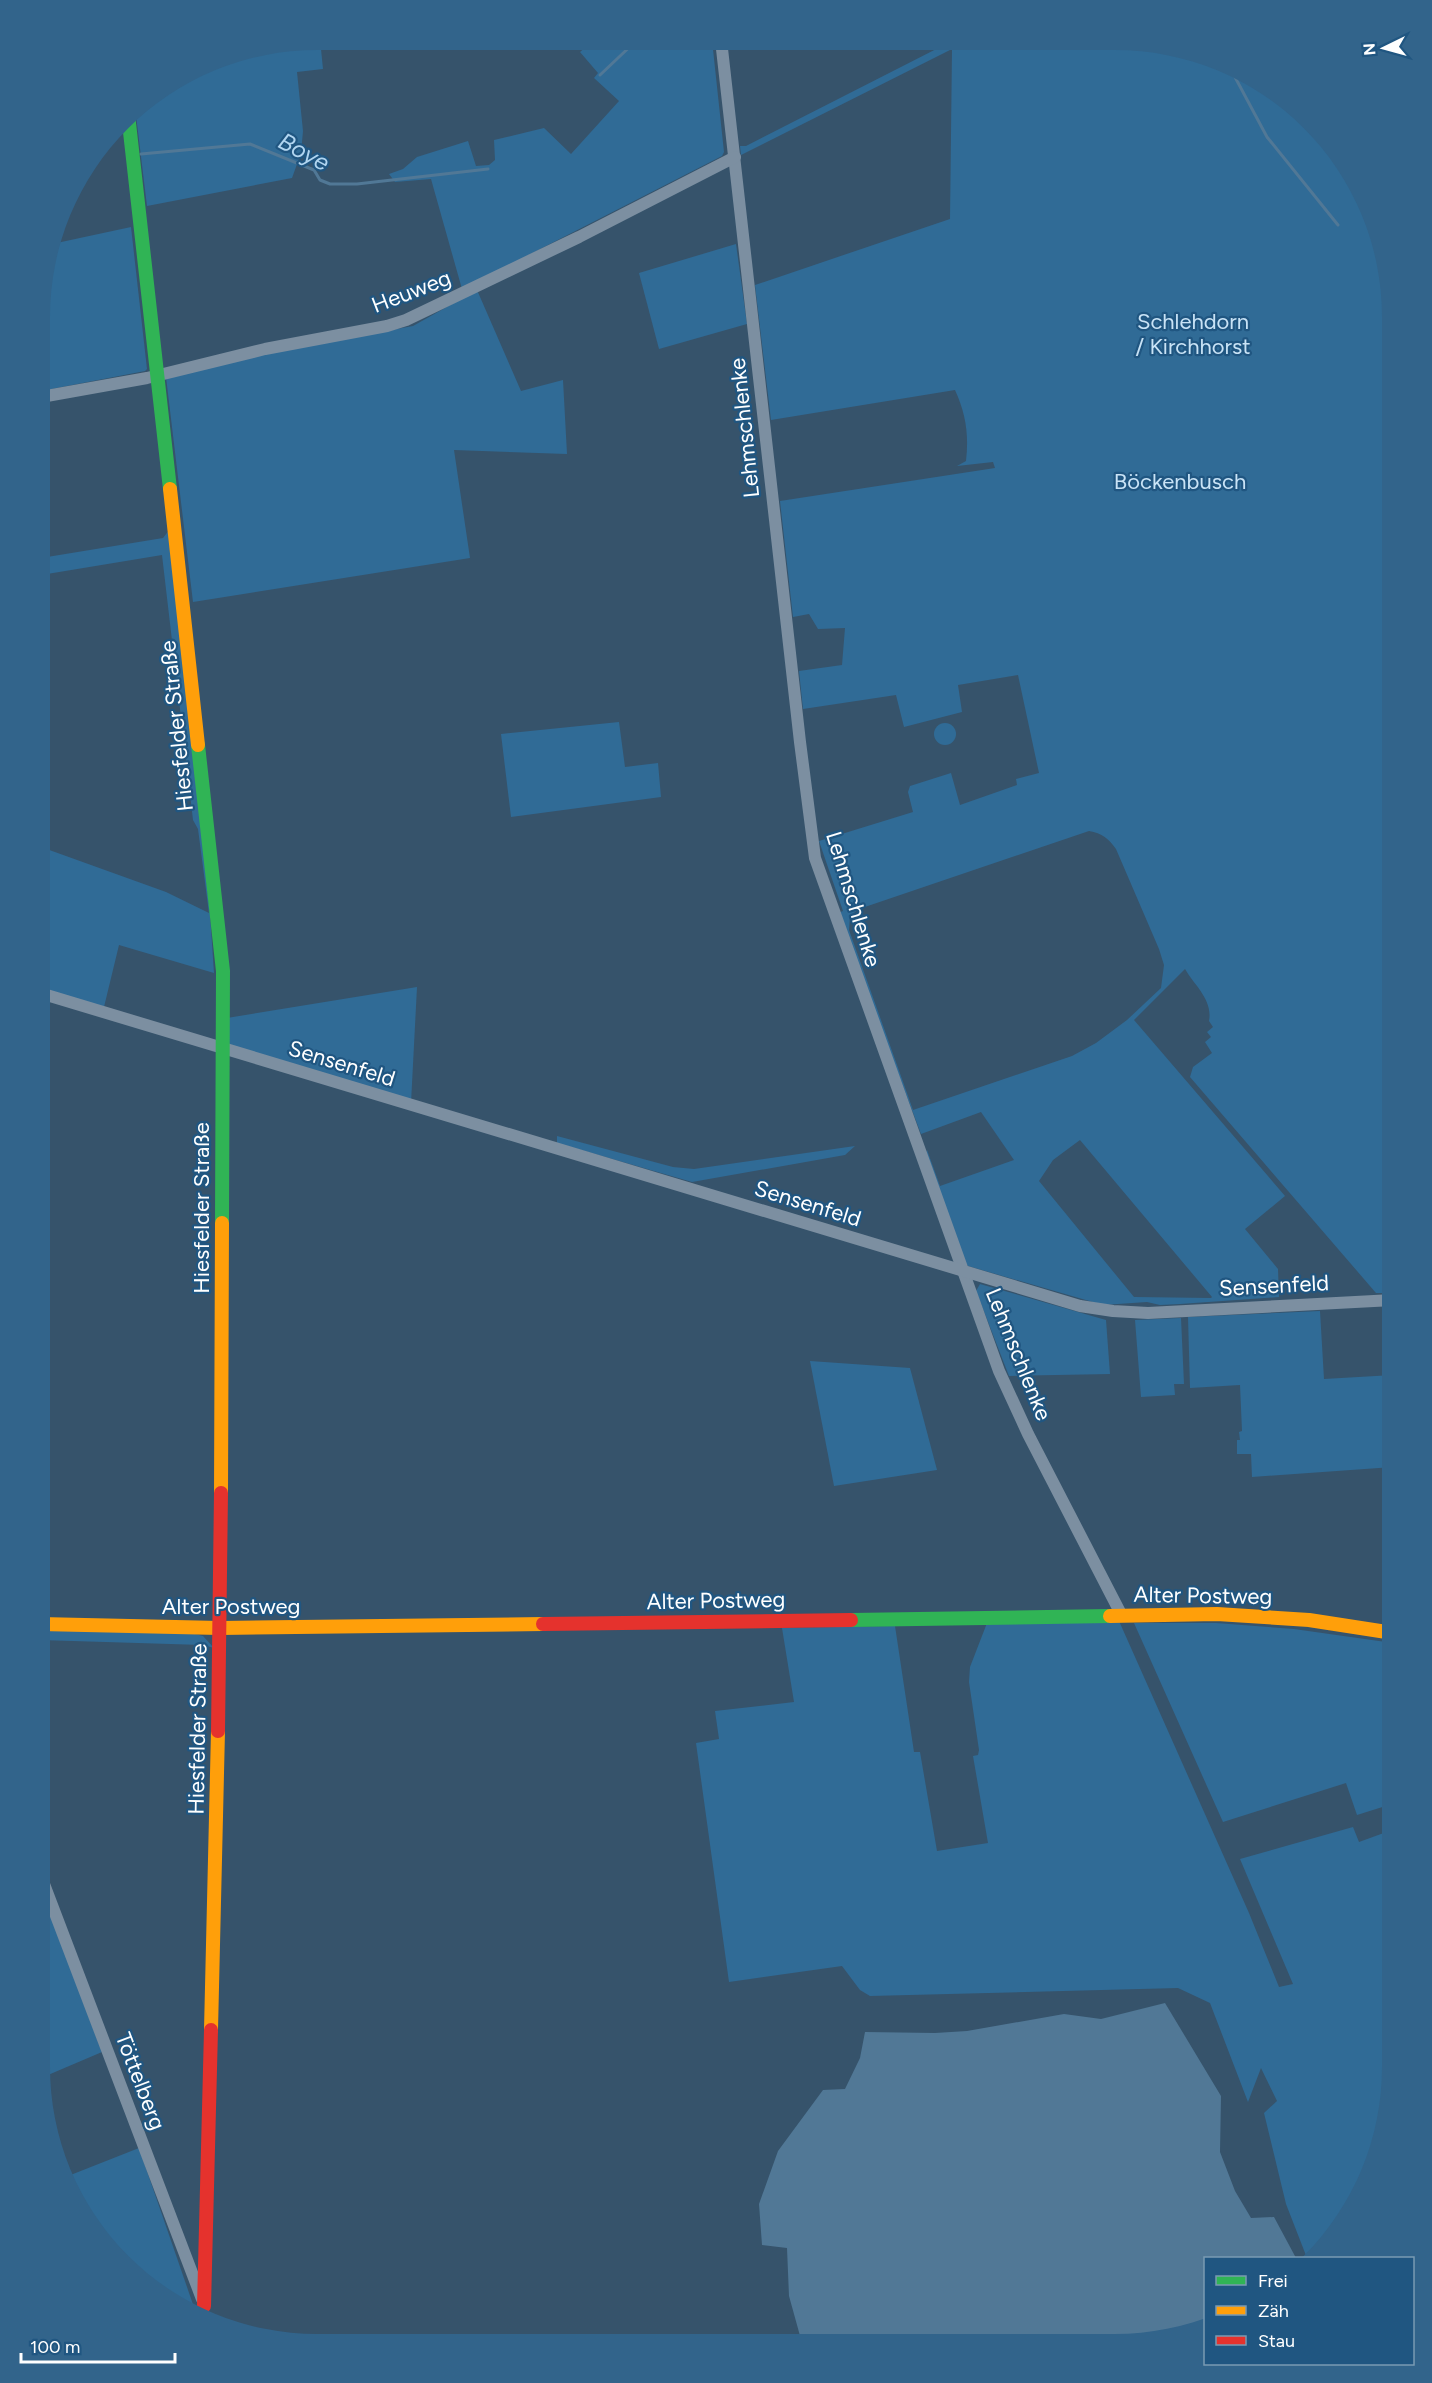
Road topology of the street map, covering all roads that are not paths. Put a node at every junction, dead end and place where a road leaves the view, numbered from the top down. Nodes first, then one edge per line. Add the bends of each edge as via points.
1 (722, 50) edge
2 (129, 127) edge
3 (735, 157) junction
4 (158, 375) junction
5 (50, 395) edge
6 (50, 996) edge
7 (223, 1050) junction
8 (964, 1272) junction
9 (1382, 1301) edge
10 (1121, 1614) junction
11 (50, 1624) edge
12 (220, 1628) junction
13 (1382, 1631) edge
14 (50, 1900) edge
15 (204, 2306) joint

1 - 3 street, Lehmschlenke
2 - 4 street, Hiesfelder Straße
3 - 4 street, Heuweg via 406,320
3 - 8 street, Lehmschlenke via 815,858
4 - 5 street, Heuweg
4 - 7 street, Hiesfelder Straße via 222,959
6 - 7 street, Sensenfeld
7 - 8 street, Sensenfeld
7 - 12 street, Hiesfelder Straße
8 - 9 street, Sensenfeld via 1080,1306 1113,1311
8 - 10 street, Lehmschlenke via 999,1371
10 - 12 street, Alter Postweg
10 - 13 street, Alter Postweg via 1255,1616
11 - 12 street, Alter Postweg
12 - 15 street, Hiesfelder Straße
14 - 15 street, Töttelberg

